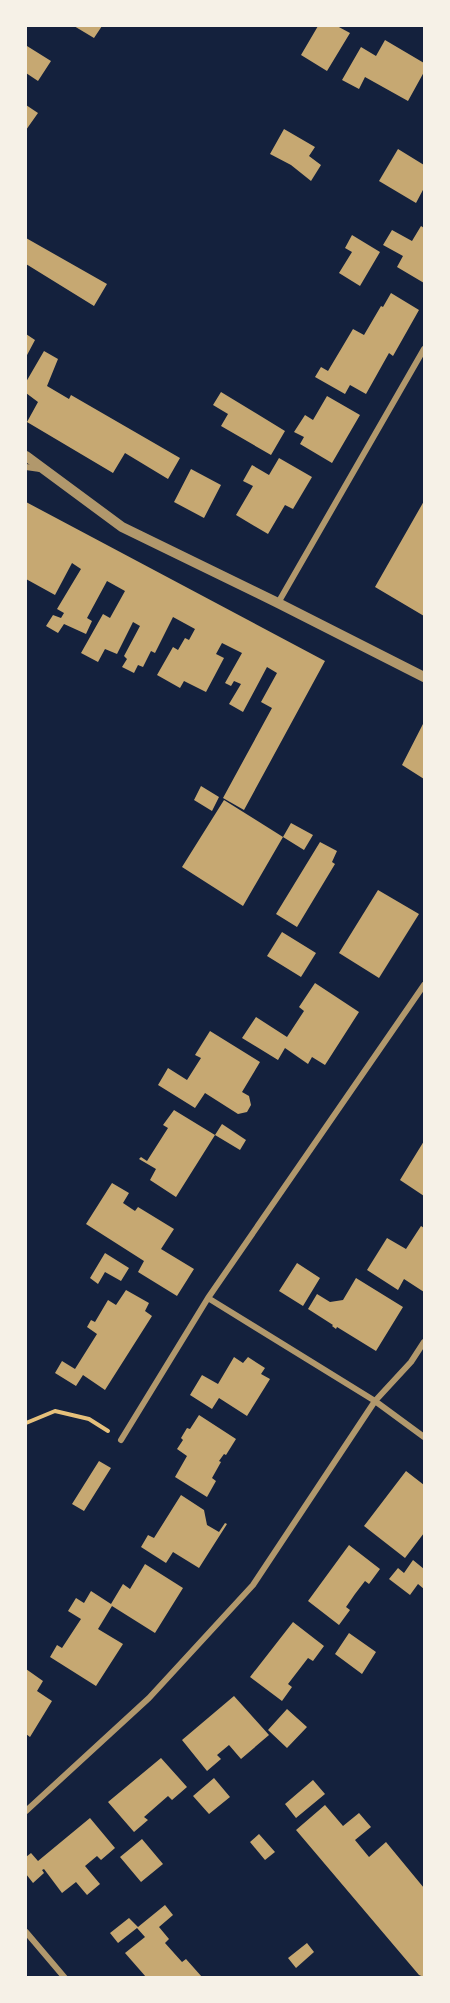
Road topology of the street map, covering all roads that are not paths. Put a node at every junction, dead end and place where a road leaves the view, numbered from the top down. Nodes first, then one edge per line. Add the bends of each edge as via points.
1 (424, 349) edge
2 (26, 456) edge
3 (26, 467) edge
4 (43, 469) junction
5 (278, 603) junction
6 (424, 677) edge
7 (424, 985) edge
8 (208, 1298) junction
9 (424, 1342) edge
10 (375, 1401) junction
11 (424, 1437) edge
12 (121, 1440) road end
13 (26, 1811) edge
14 (26, 1932) edge
15 (65, 1977) edge

1 - 5 street
2 - 4 street
3 - 4 street
4 - 5 street via 122,527
5 - 6 street
7 - 8 street
8 - 10 street
8 - 12 street
9 - 10 street
10 - 11 street
10 - 13 street via 254,1585 149,1698
14 - 15 street

